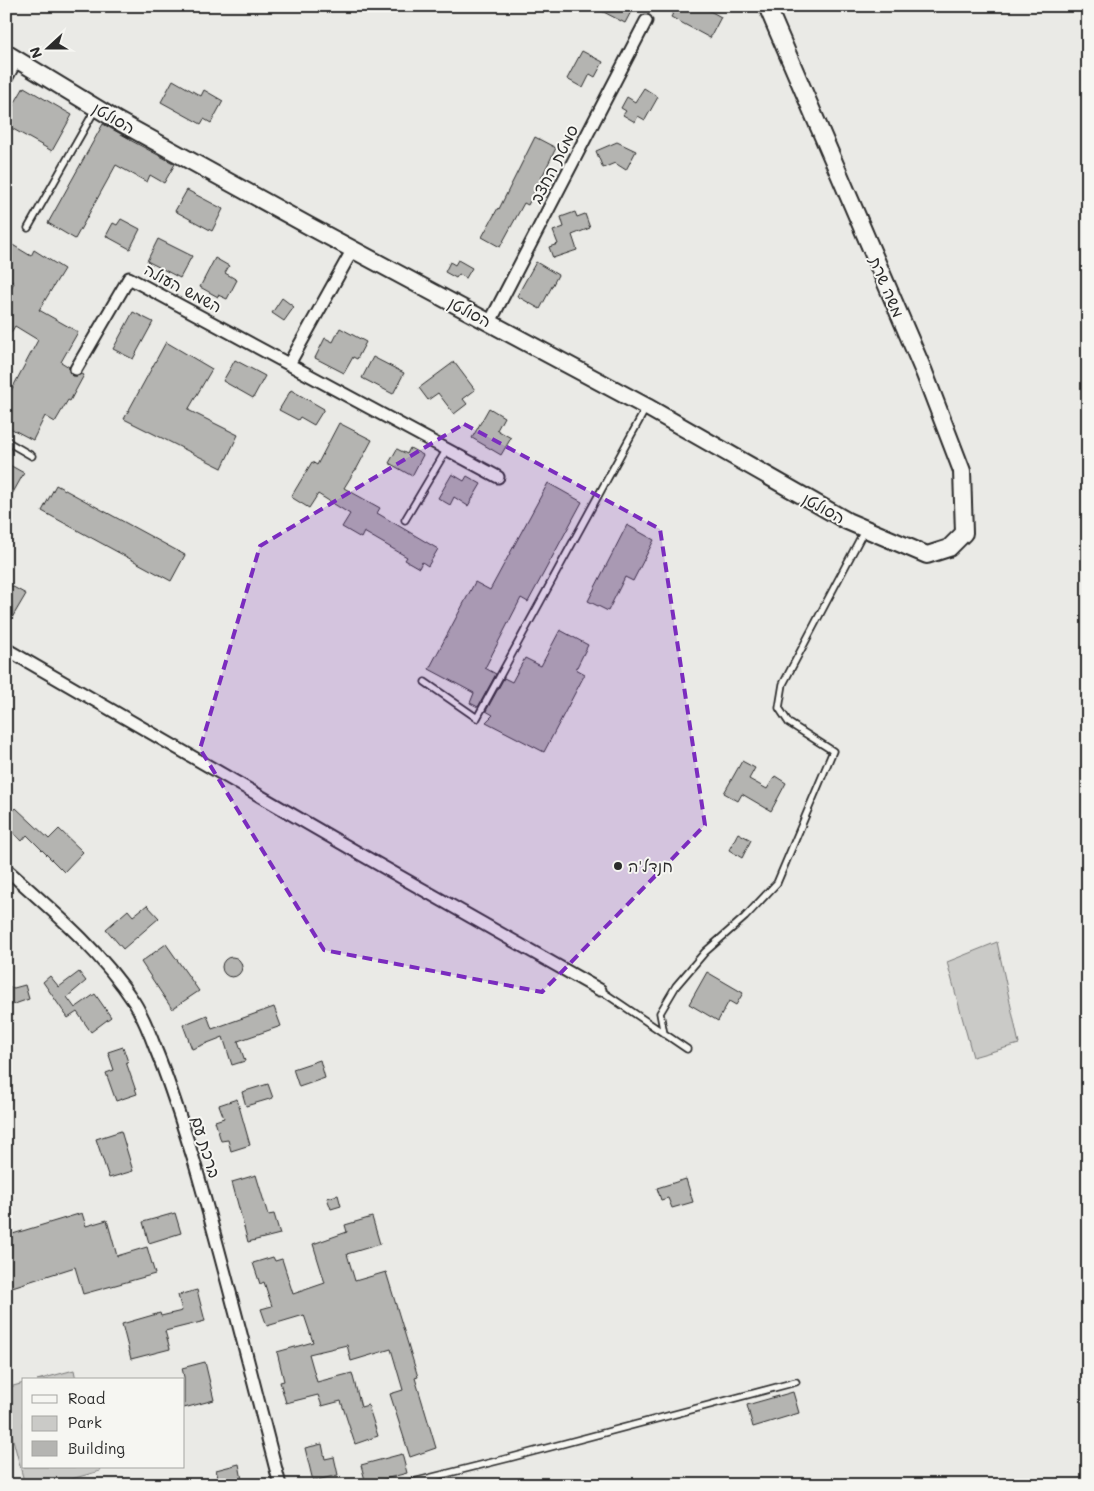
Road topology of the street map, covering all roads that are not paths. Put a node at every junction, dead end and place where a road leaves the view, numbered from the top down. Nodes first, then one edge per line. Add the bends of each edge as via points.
1 (767, 6) edge
2 (646, 21) dead end
3 (12, 56) edge
4 (6, 79) edge
5 (96, 108) junction
6 (28, 228) dead end
7 (353, 249) junction
8 (490, 322) junction
9 (289, 364) junction
10 (76, 369) dead end
11 (647, 407) junction
12 (6, 441) edge
13 (447, 449) junction
14 (32, 456) dead end
15 (498, 477) dead end
16 (405, 520) dead end
17 (866, 529) junction
18 (927, 555) joint
19 (6, 648) edge
20 (425, 682) dead end
21 (6, 869) edge
22 (600, 990) joint
23 (664, 1034) junction
24 (687, 1049) dead end
25 (796, 1382) dead end
26 (280, 1485) edge
27 (401, 1485) edge

1 - 18 street, משה שרת via 924,372 962,471 964,533 950,548
2 - 8 street, סמטת החצב
3 - 4 street
3 - 5 street, הסולטן
5 - 6 lane
5 - 7 street, הסולטן
7 - 8 street, הסולטן
7 - 9 street
8 - 11 street, הסולטן
9 - 10 street, השמש העולה via 129,278
9 - 13 street, השמש העולה
11 - 17 street, הסולטן
11 - 20 lane via 477,718
12 - 14 lane
13 - 15 street, השמש העולה
13 - 16 lane
17 - 18 street, הסולטן
17 - 23 lane via 783,684 779,708 789,723 833,751 777,883 745,917 704,952 676,986 660,1013
19 - 22 street
21 - 26 street, ברכת עם via 102,960 135,1004 152,1040 170,1084 196,1169
22 - 23 lane
23 - 24 lane
25 - 27 lane

